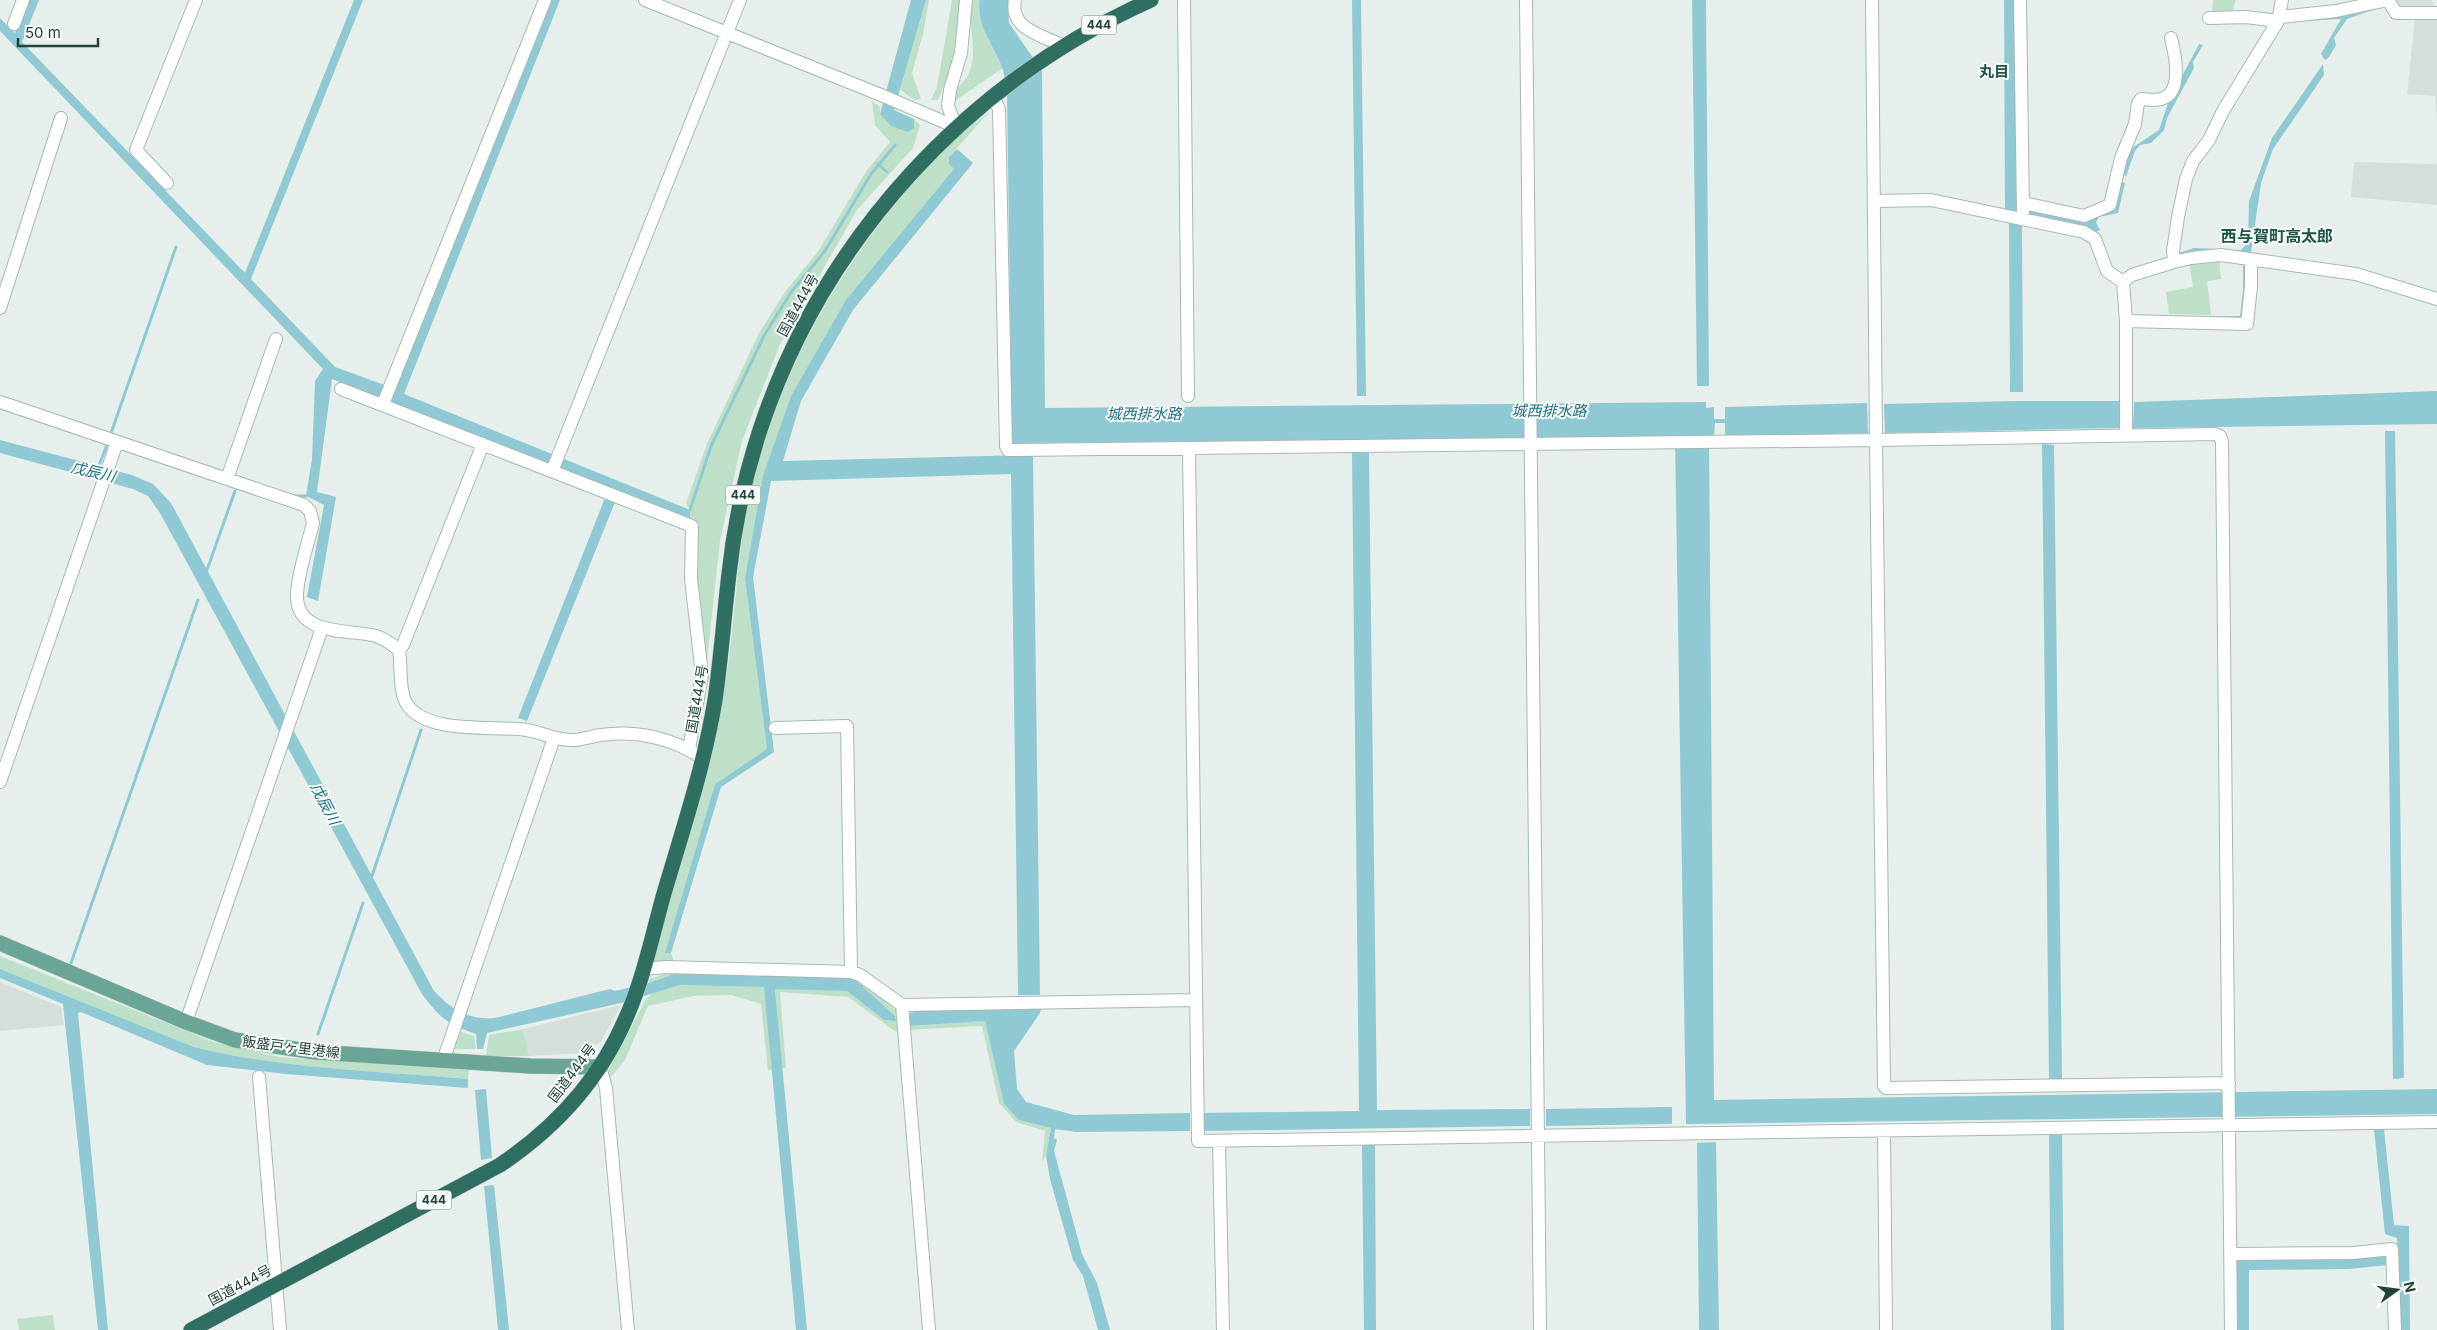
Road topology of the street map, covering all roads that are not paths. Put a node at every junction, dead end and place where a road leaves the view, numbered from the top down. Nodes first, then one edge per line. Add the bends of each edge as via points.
1 (23, 0) edge
2 (196, 0) edge
3 (545, 0) edge
4 (645, 0) edge
5 (740, 0) edge
6 (966, 0) edge
7 (1015, 0) edge
8 (1151, 0) edge
9 (1184, 0) edge
10 (1526, 0) edge
11 (1872, 0) edge
12 (2020, 0) edge
13 (2282, 0) edge
14 (2437, 13) edge
15 (2209, 18) dead end
16 (2279, 19) junction
17 (14, 24) dead end
18 (727, 33) junction
19 (2171, 38) dead end
20 (1063, 46) junction
21 (995, 95) junction
22 (61, 118) dead end
23 (956, 127) junction
24 (167, 183) dead end
25 (1874, 201) junction
26 (2022, 203) junction
27 (2023, 219) junction
28 (2251, 260) junction
29 (2174, 262) junction
30 (2123, 282) junction
31 (2437, 299) edge
32 (0, 308) edge
33 (2126, 321) junction
34 (276, 339) dead end
35 (341, 389) dead end
36 (1188, 396) dead end
37 (0, 402) edge
38 (382, 404) junction
39 (2126, 436) junction
40 (112, 440) junction
41 (1876, 440) junction
42 (1530, 442) junction
43 (483, 444) junction
44 (1189, 448) junction
45 (552, 471) junction
46 (227, 479) junction
47 (322, 628) junction
48 (399, 650) junction
49 (775, 728) dead end
50 (554, 738) junction
51 (689, 749) junction
52 (702, 758) junction
53 (0, 782) edge
54 (0, 944) edge
55 (643, 969) junction
56 (851, 972) junction
57 (1195, 1000) junction
58 (902, 1006) junction
59 (186, 1022) junction
60 (443, 1061) junction
61 (600, 1067) junction
62 (259, 1077) dead end
63 (2229, 1084) junction
64 (2437, 1122) edge
65 (2229, 1125) junction
66 (1884, 1132) junction
67 (1538, 1137) junction
68 (1219, 1142) junction
69 (2231, 1254) junction
70 (276, 1285) junction
71 (191, 1330) edge
72 (280, 1330) edge
73 (628, 1330) edge
74 (930, 1330) edge
75 (1223, 1330) edge
76 (1540, 1330) edge
77 (1886, 1330) edge
78 (2231, 1330) edge
79 (2395, 1330) edge

1 - 17 street
2 - 24 street via 136,150
3 - 38 street
4 - 18 street
5 - 18 street
6 - 23 street via 961,53 948,106
7 - 20 street via 1016,19 1023,28
8 - 20 highway, 国道444号 / 444
9 - 36 street
10 - 42 street
11 - 25 street
12 - 26 street
13 - 16 street
14 - 16 street via 2396,13 2388,0
15 - 16 street
16 - 29 street via 2209,140 2193,161 2178,217
18 - 23 street
18 - 45 street
19 - 26 street via 2176,78 2169,94 2161,100 2141,99 2138,103 2136,124 2121,158 2110,205 2084,216
20 - 21 highway, 国道444号 / 444
21 - 23 highway, 国道444号 / 444
21 - 44 street via 999,109 1008,450
22 - 32 street
23 - 52 highway, 国道444号 / 444 via 866,226 792,348 760,430 740,508 729,571 715,697
25 - 27 street via 1931,200
25 - 41 street
26 - 27 street
27 - 30 street via 2084,232 2095,239 2107,271
28 - 29 street via 2221,255
28 - 31 street via 2356,274
28 - 33 street via 2247,324
29 - 30 street via 2132,274
30 - 33 street
33 - 39 street
34 - 46 street
35 - 38 street
37 - 40 street
38 - 43 street
39 - 41 street
39 - 63 street via 2215,434 2222,442
40 - 46 street
40 - 53 street via 109,464
41 - 42 street via 1714,444
41 - 63 street via 1884,1086
42 - 44 street
42 - 67 street
43 - 45 street
43 - 48 street
44 - 57 street
45 - 51 street via 692,526 691,579 702,675
46 - 47 street via 304,505 310,511 313,523 297,595 302,612 310,622
47 - 48 street via 376,636
47 - 59 street
48 - 50 street via 406,704 416,715 433,722 528,730
49 - 56 street via 847,726
50 - 51 street via 653,736
50 - 60 street
51 - 52 street
52 - 55 highway, 国道444号 / 444
54 - 59 main road, 飯盛戸ヶ里港線
55 - 56 street
55 - 61 highway, 国道444号 / 444 via 628,1014
56 - 58 street
57 - 58 street
57 - 68 street via 1198,1141
58 - 74 street
59 - 60 main road, 飯盛戸ヶ里港線 via 235,1040 265,1046
60 - 61 main road, 飯盛戸ヶ里港線
61 - 70 highway, 国道444号 / 444 via 554,1123 500,1165
61 - 73 street via 606,1088
62 - 70 street
63 - 65 street
64 - 65 street
65 - 66 street
65 - 69 street
66 - 67 street
66 - 77 street
67 - 68 street
67 - 76 street
68 - 75 street
69 - 78 street
69 - 79 street via 2353,1253 2392,1249
70 - 71 highway, 国道444号 / 444
70 - 72 street

